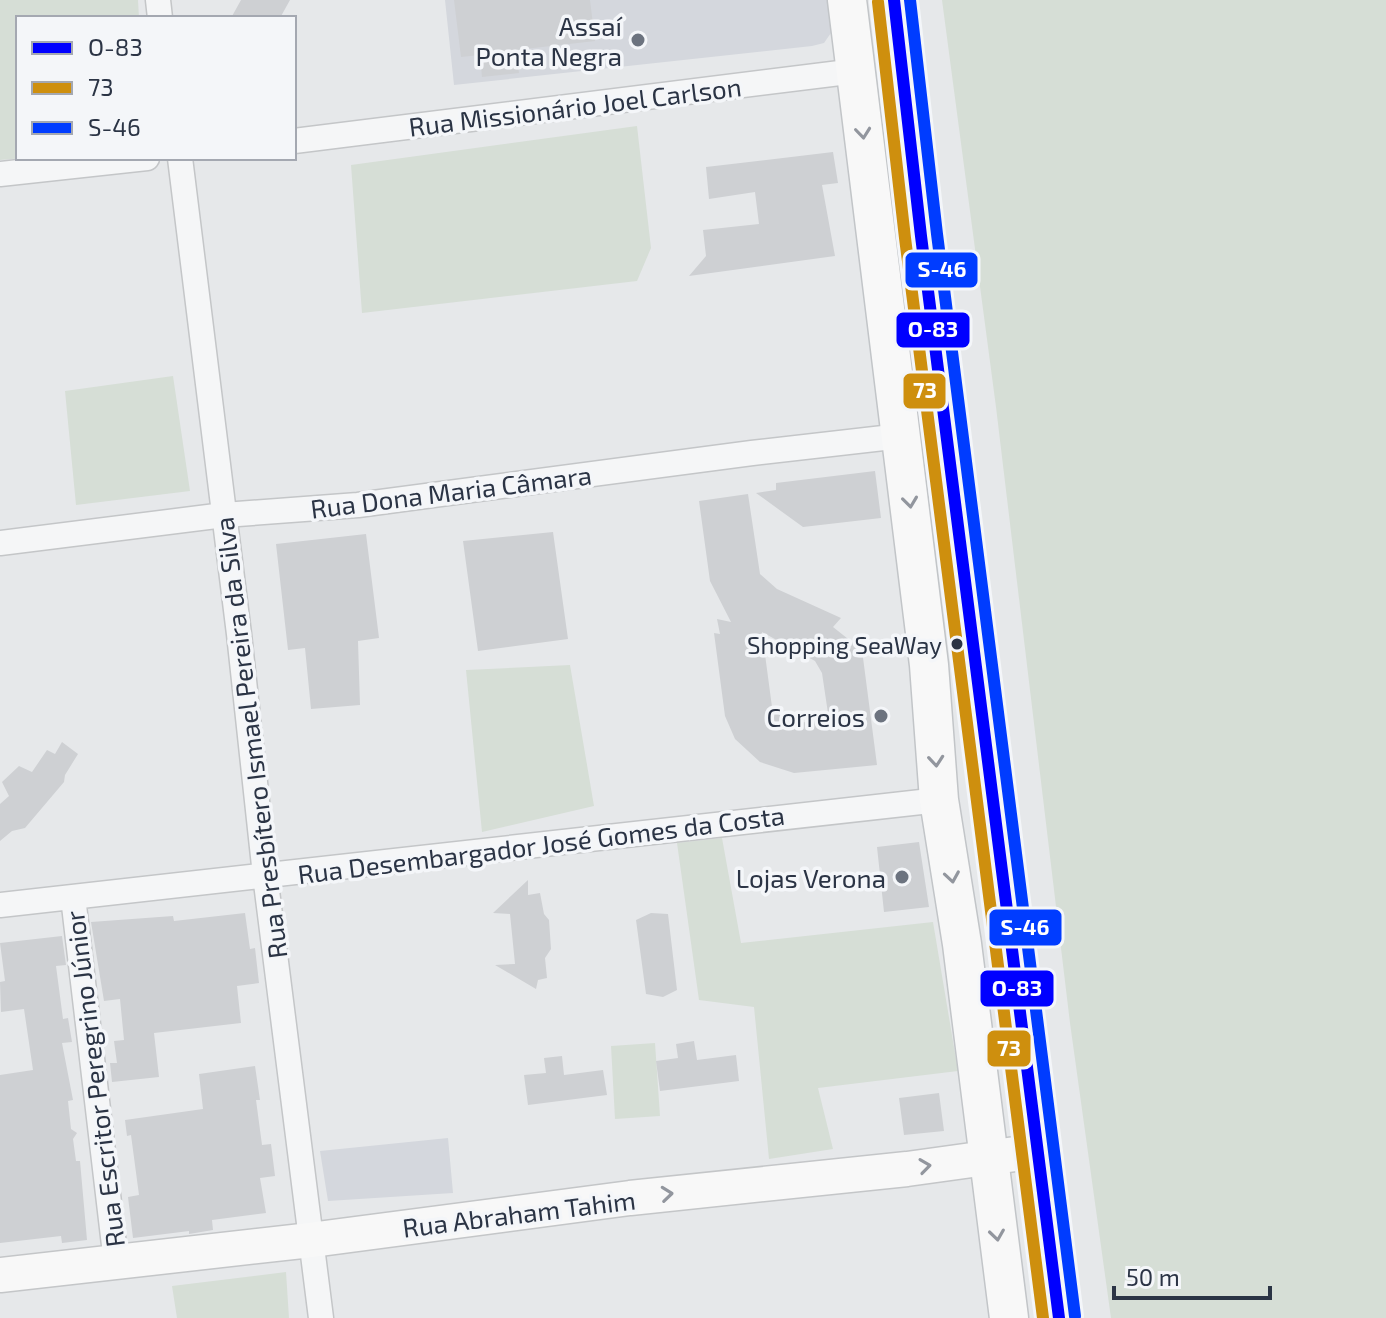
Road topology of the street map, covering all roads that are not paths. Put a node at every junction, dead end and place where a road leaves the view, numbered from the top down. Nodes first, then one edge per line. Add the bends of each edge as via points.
1 (847, 0) edge
2 (894, 0) edge
3 (856, 71) junction
4 (296, 141) edge
5 (129, 160) edge
6 (180, 160) edge
7 (0, 174) edge
8 (901, 436) junction
9 (224, 515) junction
10 (0, 543) edge
11 (939, 800) junction
12 (265, 875) junction
13 (73, 897) junction
14 (0, 905) edge
15 (1037, 1151) junction
16 (988, 1157) junction
17 (311, 1240) junction
18 (116, 1262) junction
19 (0, 1275) edge
20 (321, 1318) edge
21 (1009, 1318) edge
22 (1059, 1318) edge

1 - 3 main road
2 - 15 main road
3 - 4 street, Rua Missionário Joel Carlson
3 -> 8 main road
5 - 7 street
6 - 9 street, Rua Presbítero Ismael Pereira da Silva
8 - 9 street, Rua Dona Maria Câmara via 358,505
8 -> 11 main road via 929,665
9 - 10 street, Rua Dona Maria Câmara
9 - 12 street, Rua Presbítero Ismael Pereira da Silva
11 - 12 street, Rua Desembargador José Gomes da Costa
11 -> 16 main road
12 - 13 street, Rua Desembargador José Gomes da Costa
12 - 17 street, Rua Presbítero Ismael Pereira da Silva
13 - 14 street, Rua Desembargador José Gomes da Costa
13 - 18 street, Rua Escritor Peregrino Júnior
15 - 16 main road, Rua Abraham Tahim
15 - 22 main road
17 -> 16 main road, Rua Abraham Tahim
16 -> 21 main road
17 - 18 main road, Rua Abraham Tahim
17 - 20 street, Rua Presbítero Ismael Pereira da Silva
18 - 19 main road, Rua Abraham Tahim

